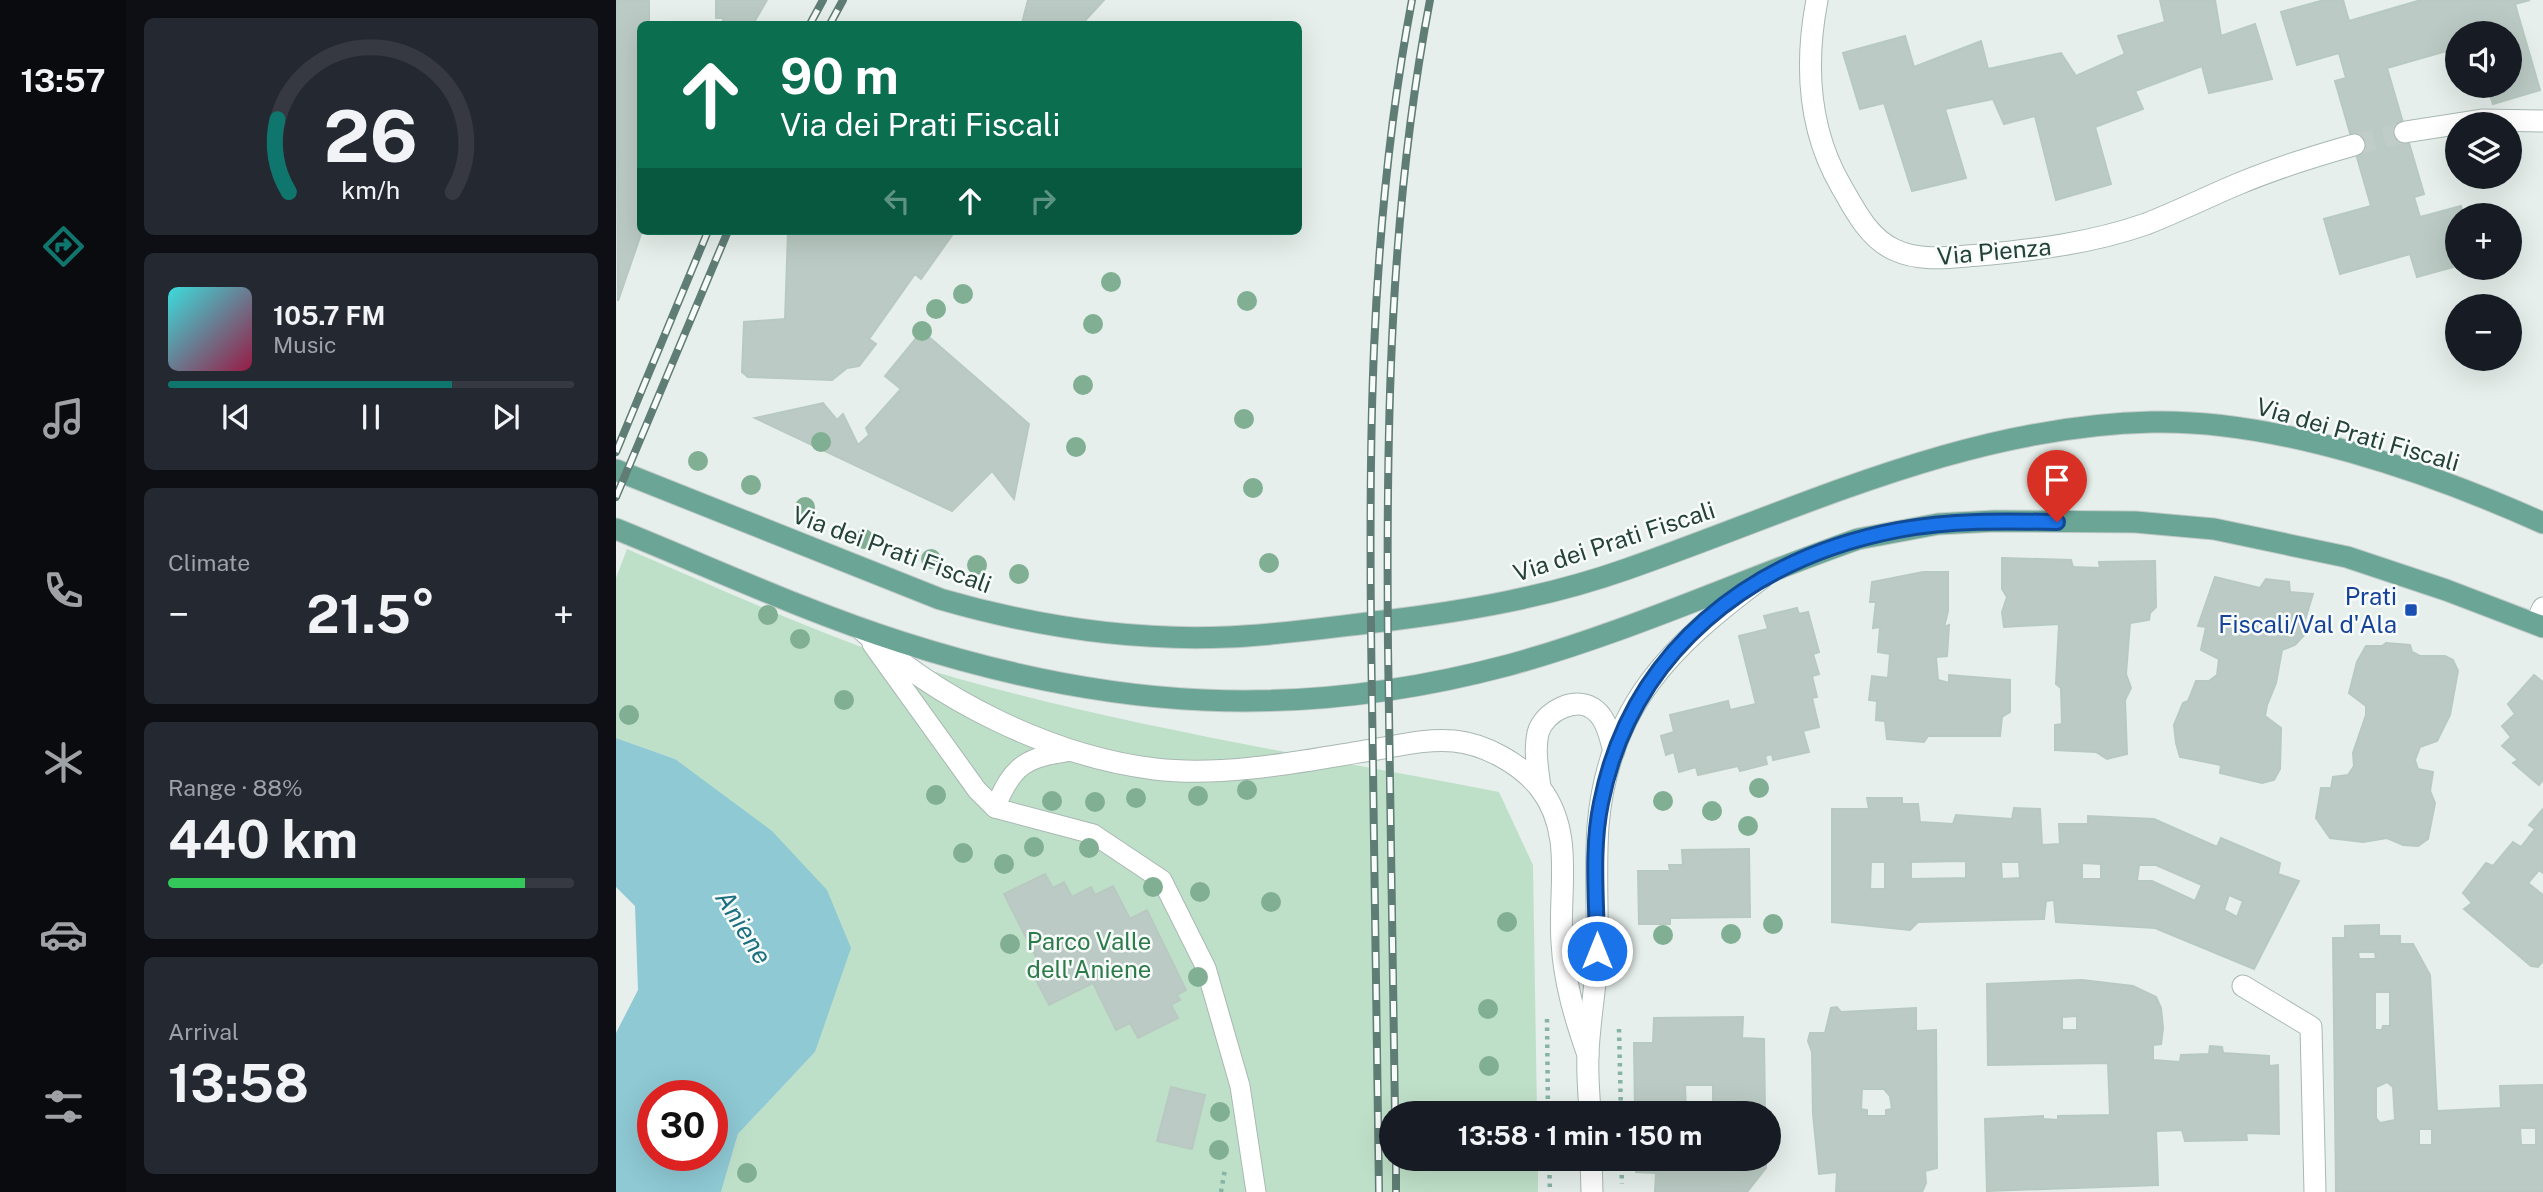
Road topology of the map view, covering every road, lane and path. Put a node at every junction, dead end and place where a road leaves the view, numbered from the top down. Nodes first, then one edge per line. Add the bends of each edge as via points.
1 (1817, 0) edge
2 (2543, 121) edge
3 (2406, 132) tunnel mouth
4 (2354, 145) tunnel mouth
5 (616, 470) edge
6 (2543, 523) edge
7 (616, 529) edge
8 (1769, 573) junction
9 (2541, 620) edge
10 (858, 626) junction
11 (1073, 751) junction
12 (1614, 751) junction
13 (1540, 788) junction
14 (995, 808) junction
15 (2243, 986) dead end
16 (1546, 1005) dead end
17 (1619, 1018) dead end
18 (1588, 1055) junction
19 (1548, 1101) edge
20 (1590, 1101) edge
21 (1620, 1101) edge
22 (1549, 1171) edge
23 (1591, 1171) edge
24 (1621, 1171) edge
25 (1256, 1192) edge
26 (1550, 1192) edge
27 (1592, 1192) edge
28 (1622, 1192) edge
29 (2315, 1192) edge

1 - 4 street, Via Pienza via 1810,58 1812,100 1821,138 1855,211 1896,251 1944,258 2084,241 2145,224 2251,179
2 - 3 street via 2482,120
5 - 6 main road, Via dei Prati Fiscali via 940,599 1085,630 1182,638 1301,632 1541,594 1624,570 1943,454 2099,425 2170,422 2253,430 2406,471
7 - 10 main road
8 - 9 main road via 1858,540 1938,524 2155,523 2214,529 2319,550
8 - 10 main road via 1511,664 1378,694 1312,700 1168,699 1096,691 987,668
8 - 12 street via 1704,622 1668,658 1639,697
10 - 11 street via 926,682
10 - 14 lane via 977,790
11 - 13 street via 1133,766 1198,770 1456,741 1492,752
11 - 14 lane via 1045,755 1020,766 1005,783
12 - 13 street via 1603,719 1589,706 1574,704 1555,712 1538,733
12 - 18 street via 1598,828 1597,951
13 - 18 street via 1562,846 1563,958
14 - 25 lane via 1093,834 1162,880 1206,968 1240,1086
15 - 29 street via 2311,1027
16 - 19 path
17 - 21 path
18 - 20 street
22 - 26 path
23 - 27 street
24 - 28 path

